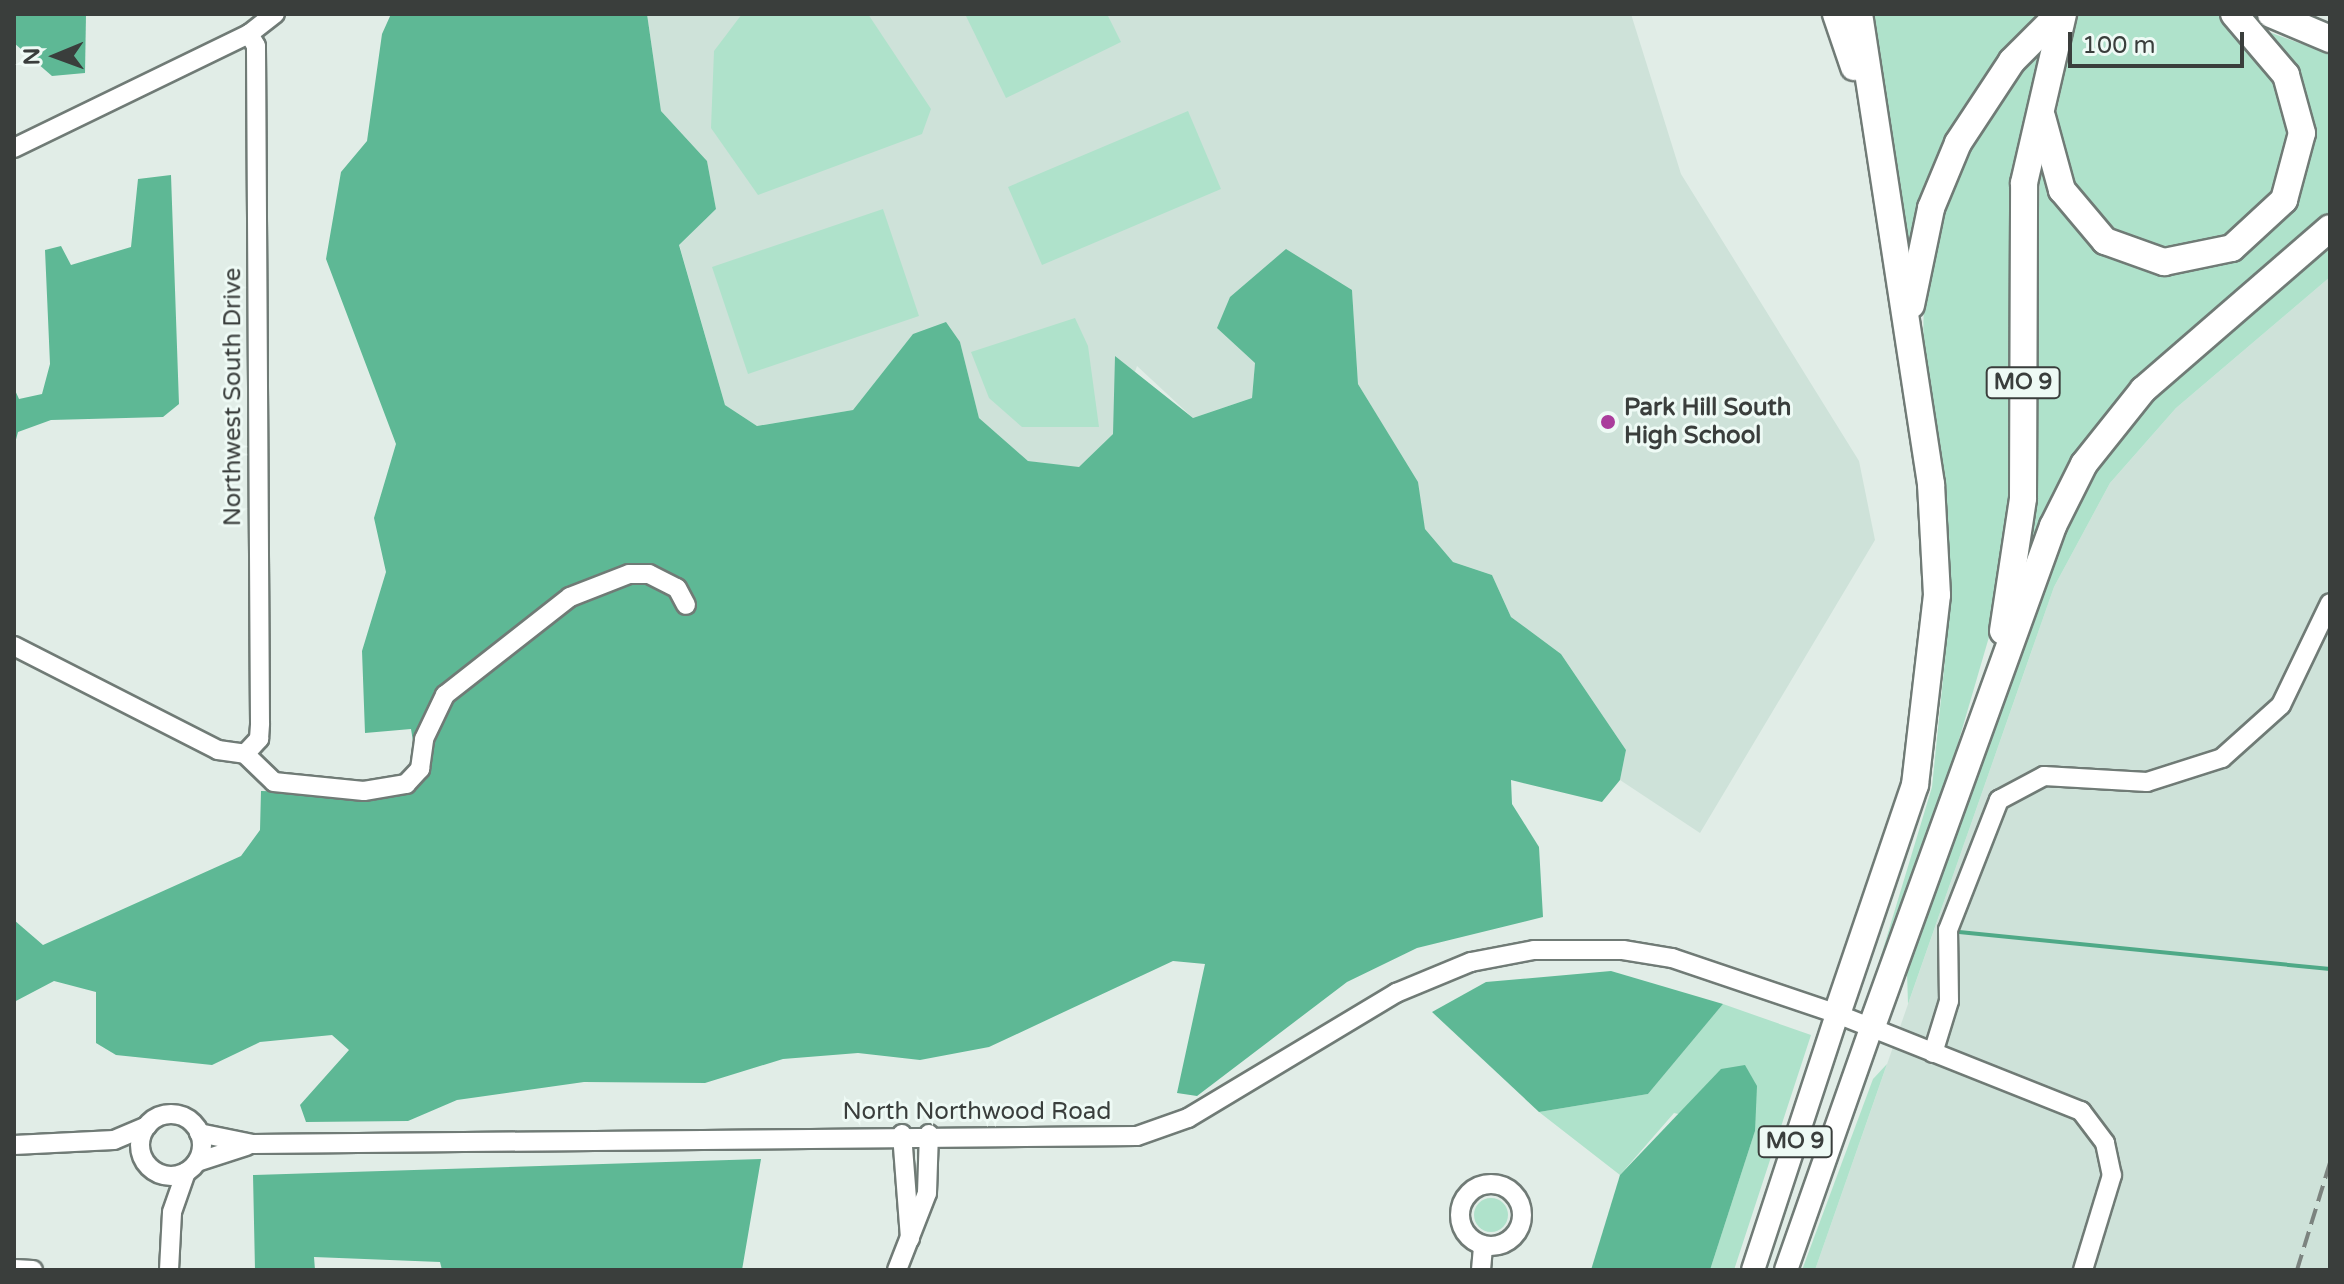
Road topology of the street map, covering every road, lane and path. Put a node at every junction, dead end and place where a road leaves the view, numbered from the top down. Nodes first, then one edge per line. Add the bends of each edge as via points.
1 (275, 14) edge
2 (1836, 14) edge
3 (1859, 14) edge
4 (2061, 14) edge
5 (2234, 14) edge
6 (2271, 14) edge
7 (249, 34) junction
8 (2330, 39) edge
9 (2042, 82) junction
10 (14, 148) edge
11 (1881, 175) junction
12 (2330, 228) edge
13 (1912, 357) junction
14 (2330, 603) edge
15 (686, 605) dead end
16 (14, 646) edge
17 (1995, 682) junction
18 (245, 754) junction
19 (1837, 1014) junction
20 (1872, 1026) junction
21 (1933, 1053) junction
22 (147, 1126) junction
23 (199, 1133) junction
24 (902, 1134) junction
25 (929, 1134) junction
26 (77, 1144) junction
27 (253, 1144) junction
28 (14, 1145) edge
29 (192, 1167) junction
30 (153, 1169) junction
31 (172, 1212) junction
32 (911, 1240) junction
33 (1483, 1245) dead end
34 (14, 1269) edge
35 (33, 1270) edge
36 (169, 1270) edge
37 (897, 1270) edge
38 (1481, 1270) edge
39 (1753, 1270) edge
40 (1786, 1270) edge
41 (2083, 1270) edge

1 - 7 street
2 - 11 highway
3 - 11 highway, MO 9
4 - 9 highway, MO 9
4 - 13 highway via 2004,72 1964,132 1931,208 1914,285
5 - 9 highway via 2290,84 2301,150 2274,215 2216,255 2146,259 2091,231 2053,168
6 - 8 highway
7 - 10 street
7 - 18 street, Northwest South Drive via 256,46 260,723 259,739
9 - 17 highway, MO 9 via 2024,183 2023,498
11 - 13 highway, MO 9
12 - 17 highway via 2143,390 2099,441 2053,526
13 - 19 highway, MO 9 via 1931,484 1937,595 1927,729 1900,839
14 - 21 street via 2281,705 2222,758 2147,782 2044,776 1999,800 1948,930 1949,1001
15 - 18 street via 677,588 649,574 616,577 570,597 445,695 424,739 420,769 406,784 364,791 274,782
16 - 18 street via 218,750
17 - 20 highway, MO 9
19 - 20 street, North Northwood Road
19 - 25 street, North Northwood Road via 1672,958 1534,950 1471,962 1396,993 1188,1118 1137,1136
19 - 39 main road, MO 9
20 - 21 street, North Northwood Road
20 - 40 main road, MO 9
21 - 41 street, North Northwood Road via 2063,1100 2096,1125 2112,1175
22 - 23 street via 178,1115
22 - 26 street
22 - 30 street via 141,1145
23 - 27 street, North Northwood Road
23 - 29 street
24 - 25 street, North Northwood Road
24 - 27 street, North Northwood Road
24 - 32 street
25 - 32 street via 927,1193
26 - 28 street
26 - 30 street
27 - 29 street, North Northwood Road
29 - 30 street
29 - 31 street
30 - 31 street
31 - 36 street
32 - 37 street
33 - 38 street
34 - 35 street

